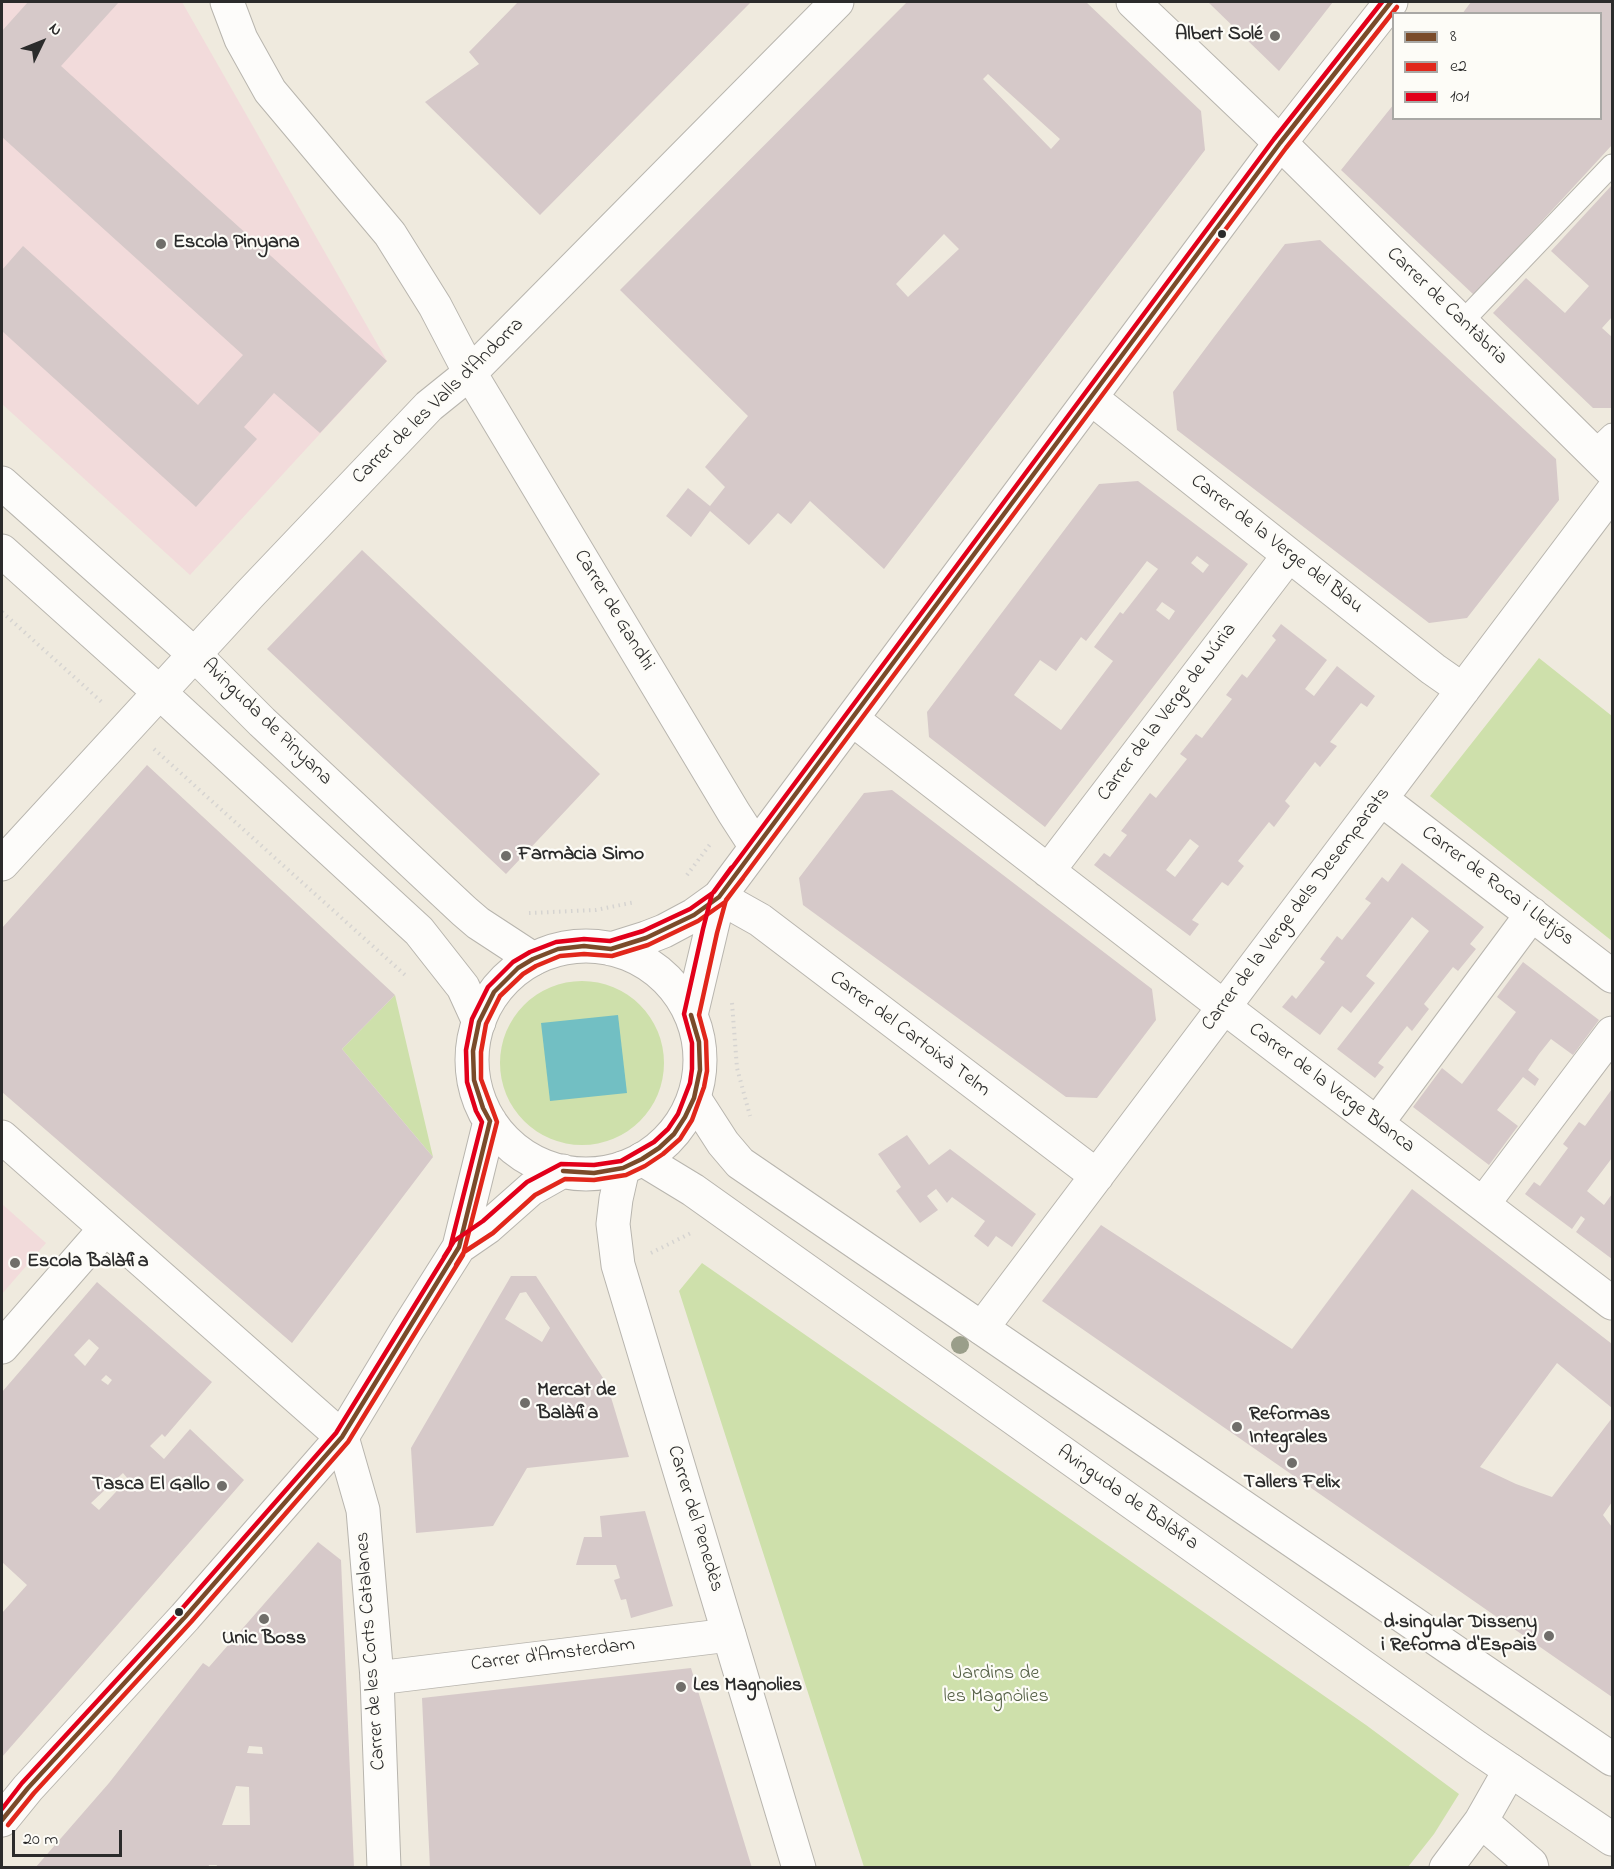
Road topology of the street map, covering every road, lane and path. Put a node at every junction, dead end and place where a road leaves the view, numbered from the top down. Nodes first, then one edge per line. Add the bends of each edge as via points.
1 (227, 2) edge
2 (837, 2) edge
3 (1133, 2) edge
4 (1391, 2) edge
5 (1280, 143) junction
6 (1612, 165) edge
7 (1462, 322) junction
8 (470, 374) junction
9 (1091, 398) junction
10 (1606, 452) edge
11 (2, 483) edge
12 (1612, 492) edge
13 (2, 551) edge
14 (1288, 555) junction
15 (2, 612) edge
16 (194, 654) junction
17 (1463, 690) junction
18 (159, 692) junction
19 (108, 707) dead end
20 (852, 718) junction
21 (150, 745) dead end
22 (1381, 799) junction
23 (756, 847) junction
24 (2, 864) edge
25 (1048, 871) junction
26 (719, 897) junction
27 (639, 901) dead end
28 (525, 913) dead end
29 (1532, 914) junction
30 (611, 949) junction
31 (533, 959) junction
32 (405, 975) dead end
33 (1612, 976) edge
34 (731, 993) dead end
35 (1224, 1007) junction
36 (691, 1015) junction
37 (478, 1022) junction
38 (1612, 1034) edge
39 (693, 1098) junction
40 (490, 1121) junction
41 (1377, 1123) junction
42 (754, 1126) dead end
43 (2, 1137) edge
44 (633, 1164) junction
45 (563, 1171) junction
46 (1097, 1176) junction
47 (1483, 1204) junction
48 (105, 1228) junction
49 (459, 1247) junction
50 (1612, 1303) edge
51 (982, 1328) junction
52 (2, 1347) edge
53 (342, 1437) junction
54 (729, 1635) junction
55 (377, 1678) junction
56 (1612, 1759) edge
57 (1510, 1770) junction
58 (2, 1820) edge
59 (1481, 1821) junction
60 (1612, 1839) edge
61 (384, 1868) edge
62 (799, 1868) edge
63 (1446, 1868) edge
64 (1532, 1868) edge

1 - 8 street, Carrer de Gandhi via 241,39 270,91 390,234 435,306
2 - 8 street, Carrer de les Valls d'Andorra
3 - 5 street, Carrer de Cantàbria
4 - 5 street
5 - 7 street, Carrer de Cantàbria
5 - 9 street
6 - 7 lane
7 - 10 street, Carrer de Cantàbria
8 - 16 street, Carrer de les Valls d'Andorra via 429,406
8 - 23 street, Carrer de Gandhi
9 - 14 street, Carrer de la Verge del Blau
9 - 20 street
11 - 16 street, Avinguda de Pinyana
12 - 17 street, Carrer de la Verge dels Desemparats
13 - 18 street
14 - 17 street, Carrer de la Verge del Blau
14 - 25 street, Carrer de la Verge de Núria
15 - 19 path
16 - 18 street, Carrer de les Valls d'Andorra
16 - 31 street, Avinguda de Pinyana via 464,911
17 - 22 street, Carrer de la Verge dels Desemparats
18 - 24 street, Carrer de les Valls d'Andorra
18 - 37 street via 419,931 463,987
20 - 23 street
20 - 25 street, Carrer de la Verge Blanca
21 - 32 path
22 - 29 street, Carrer de Roca i Lletjós
22 - 35 street, Carrer de la Verge dels Desemparats
23 - 26 street
25 - 35 street, Carrer de la Verge Blanca
26 - 30 street via 664,931
26 - 36 street
26 - 46 street, Carrer del Cartoixà Telm via 760,920
27 - 28 path via 596,910
29 - 33 street, Carrer de Roca i Lletjós
29 - 41 street
30 - 31 street via 558,949
30 - 36 street via 659,972
31 - 37 street via 505,979
34 - 42 path via 737,1068
35 - 41 street, Carrer de la Verge Blanca
35 - 46 street, Carrer de la Verge dels Desemparats
36 - 39 street via 700,1056
37 - 40 street via 474,1080
38 - 47 street
39 - 44 street via 674,1134
39 - 51 street via 740,1163
40 - 45 street via 521,1153
40 - 49 street
41 - 47 street, Carrer de la Verge Blanca
43 - 48 street
44 - 45 street via 594,1173
44 - 54 street, Carrer del Penedès via 616,1199 613,1224 618,1264
44 - 57 street, Avinguda de Balàfia via 693,1190
45 - 49 street via 531,1190
46 - 51 street, Carrer de la Verge dels Desemparats
47 - 50 street, Carrer de la Verge Blanca
48 - 52 street
48 - 53 street
49 - 53 street
51 - 56 street
53 - 55 street, Carrer de les Corts Catalanes via 363,1510
53 - 58 street
54 - 55 street, Carrer d'Amsterdam
54 - 62 street, Carrer del Penedès
55 - 61 street, Carrer de les Corts Catalanes
57 - 59 street
57 - 60 street, Avinguda de Balàfia
59 - 63 street
59 - 64 street

